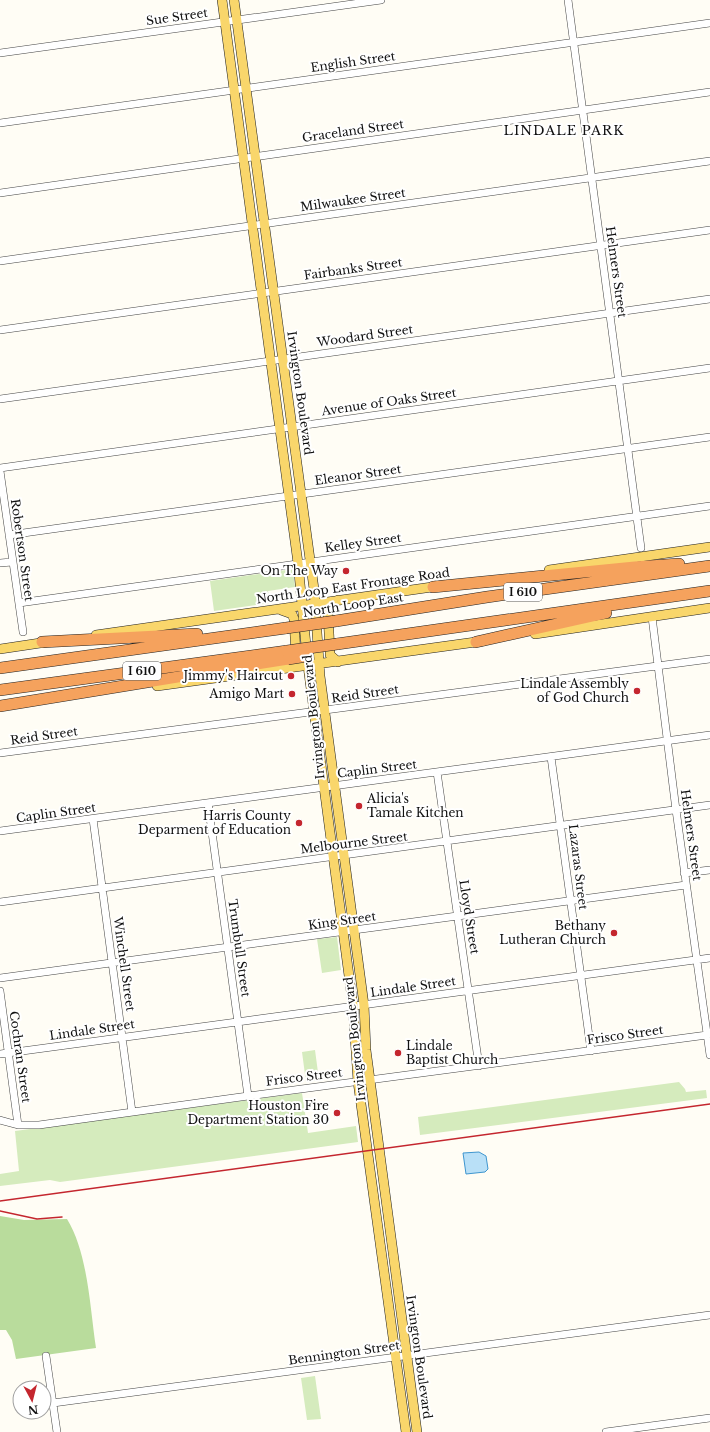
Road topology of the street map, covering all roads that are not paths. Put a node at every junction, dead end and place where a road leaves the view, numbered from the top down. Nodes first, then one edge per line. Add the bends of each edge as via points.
1 (222, 0) edge
2 (234, 0) edge
3 (381, 0) edge
4 (568, 0) edge
5 (237, 20) junction
6 (225, 22) junction
7 (710, 23) edge
8 (574, 42) junction
9 (0, 53) edge
10 (246, 88) junction
11 (234, 90) junction
12 (710, 92) edge
13 (582, 110) junction
14 (0, 123) edge
15 (255, 156) junction
16 (243, 158) junction
17 (710, 162) edge
18 (592, 178) junction
19 (0, 193) edge
20 (264, 224) junction
21 (253, 226) junction
22 (710, 230) edge
23 (601, 246) junction
24 (0, 261) edge
25 (274, 291) junction
26 (262, 293) junction
27 (710, 299) edge
28 (610, 313) junction
29 (0, 330) edge
30 (283, 359) junction
31 (271, 361) junction
32 (710, 368) edge
33 (619, 381) junction
34 (0, 400) edge
35 (292, 426) junction
36 (280, 428) junction
37 (710, 437) edge
38 (628, 449) junction
39 (0, 469) edge
40 (1, 482) edge
41 (301, 494) junction
42 (289, 496) junction
43 (710, 506) edge
44 (637, 516) junction
45 (9, 535) junction
46 (710, 547) edge
47 (641, 548) dead end
48 (310, 561) junction
49 (12, 562) junction
50 (710, 562) edge
51 (0, 563) edge
52 (298, 563) junction
53 (710, 566) edge
54 (433, 587) junction
55 (710, 591) edge
56 (338, 600) junction
57 (19, 603) junction
58 (315, 604) junction
59 (303, 606) junction
60 (710, 608) edge
61 (278, 609) junction
62 (652, 617) junction
63 (271, 630) junction
64 (23, 632) dead end
65 (42, 642) junction
66 (476, 642) junction
67 (0, 649) edge
68 (338, 652) junction
69 (288, 655) junction
70 (710, 659) edge
71 (319, 664) junction
72 (658, 664) junction
73 (308, 666) junction
74 (0, 668) edge
75 (282, 669) junction
76 (0, 691) edge
77 (0, 707) edge
78 (324, 710) junction
79 (313, 712) junction
80 (710, 735) edge
81 (667, 742) junction
82 (0, 753) edge
83 (551, 757) junction
84 (437, 772) junction
85 (334, 786) junction
86 (323, 787) junction
87 (208, 803) junction
88 (710, 805) edge
89 (676, 810) junction
90 (93, 819) junction
91 (562, 825) junction
92 (0, 832) edge
93 (446, 842) junction
94 (343, 855) junction
95 (332, 856) junction
96 (710, 870) edge
97 (217, 872) junction
98 (684, 873) junction
99 (686, 885) junction
100 (102, 888) junction
101 (571, 901) junction
102 (0, 902) edge
103 (458, 916) junction
104 (354, 930) junction
105 (342, 932) junction
106 (227, 948) junction
107 (710, 958) edge
108 (697, 960) junction
109 (113, 962) junction
110 (582, 976) junction
111 (0, 978) edge
112 (0, 991) edge
113 (469, 991) junction
114 (364, 1005) junction
115 (353, 1006) junction
116 (238, 1021) junction
117 (707, 1035) junction
118 (123, 1037) junction
119 (709, 1046) edge
120 (592, 1051) junction
121 (8, 1053) junction
122 (0, 1054) edge
123 (710, 1055) edge
124 (479, 1066) junction
125 (370, 1081) junction
126 (358, 1082) junction
127 (248, 1096) junction
128 (374, 1105) junction
129 (362, 1106) junction
130 (132, 1112) junction
131 (0, 1120) edge
132 (18, 1125) junction
133 (383, 1170) junction
134 (371, 1172) junction
135 (391, 1242) junction
136 (380, 1244) junction
137 (399, 1298) junction
138 (388, 1300) junction
139 (710, 1315) edge
140 (46, 1356) dead end
141 (406, 1356) junction
142 (396, 1357) junction
143 (53, 1403) junction
144 (710, 1418) edge
145 (57, 1432) edge
146 (406, 1432) edge
147 (417, 1432) edge
148 (606, 1432) edge

1 - 6 main road, Irvington Boulevard
2 - 5 main road, Irvington Boulevard
3 - 5 street, Sue Street
4 - 8 street, Helmers Street
5 - 6 street, Sue Street
5 - 10 main road, Irvington Boulevard
6 - 9 street, Sue Street
6 - 11 main road, Irvington Boulevard
7 - 8 street, English Street
8 - 10 street, English Street
8 - 13 street, Helmers Street
10 - 11 street, English Street
10 - 15 main road, Irvington Boulevard
11 - 14 street, English Street
11 - 16 main road, Irvington Boulevard
12 - 13 street, Graceland Street
13 - 15 street, Graceland Street
13 - 18 street, Helmers Street
15 - 16 street, Graceland Street
15 - 20 main road, Irvington Boulevard
16 - 19 street, Graceland Street
16 - 21 main road, Irvington Boulevard
17 - 18 street, Milwaukee Street
18 - 20 street, Milwaukee Street
18 - 23 street, Helmers Street
20 - 21 street, Milwaukee Street
20 - 25 main road, Irvington Boulevard
21 - 24 street, Milwaukee Street
21 - 26 main road, Irvington Boulevard
22 - 23 street, Fairbanks Street
23 - 25 street, Fairbanks Street
23 - 28 street, Helmers Street
25 - 26 street, Fairbanks Street
25 - 30 main road, Irvington Boulevard
26 - 29 street, Fairbanks Street
26 - 31 main road, Irvington Boulevard
27 - 28 street, Woodard Street
28 - 30 street, Woodard Street
28 - 33 street, Helmers Street
30 - 31 street, Woodard Street
30 - 35 main road, Irvington Boulevard
31 - 34 street, Woodard Street
31 - 36 main road, Irvington Boulevard
32 - 33 street, Avenue of Oaks Street
33 - 35 street, Avenue of Oaks Street
33 - 38 street, Helmers Street
35 - 36 street, Avenue of Oaks Street
35 - 41 main road, Irvington Boulevard
36 - 39 street, Avenue of Oaks Street
36 - 42 main road, Irvington Boulevard
37 - 38 street, Eleanor Street
38 - 41 street, Eleanor Street
38 - 44 street, Helmers Street
39 - 40 street, Robertson Street
40 - 45 street, Robertson Street
41 - 42 street, Eleanor Street
41 - 48 main road, Irvington Boulevard
42 - 45 street, Eleanor Street
42 - 52 main road, Irvington Boulevard
43 - 44 street, Kelley Street
44 - 47 street, Helmers Street
44 - 48 street, Kelley Street
45 - 49 street, Robertson Street
46 - 54 main road, North Loop East Frontage Road
48 - 52 street, Kelley Street
48 - 58 main road, Irvington Boulevard
49 - 51 street
49 - 57 street, Robertson Street
50 - 54 highway
52 - 57 street, Kelley Street
52 - 59 main road, Irvington Boulevard
53 - 63 highway, North Loop East / I 610, bridge
54 - 56 main road, North Loop East Frontage Road
55 - 66 highway
55 - 68 highway, I 610 via 359,640
56 - 58 main road, North Loop East Frontage Road
56 - 68 main road via 331,605 328,614 330,655
57 - 64 street, Robertson Street
58 - 59 main road, North Loop East Frontage Road
58 - 71 main road, Irvington Boulevard
59 - 61 main road, North Loop East Frontage Road
59 - 73 main road, Irvington Boulevard
60 - 62 main road
61 - 65 main road, North Loop East Frontage Road
61 - 75 main road via 292,614 294,619 296,656 291,665
62 - 66 main road
62 - 72 street, Helmers Street
63 - 65 highway
63 - 74 highway, North Loop East / I 610
65 - 67 main road, North Loop East Frontage Road
66 - 68 main road
68 - 69 highway, I 610, bridge
68 - 71 main road
69 - 76 highway, I 610
69 - 77 highway
70 - 72 street, Reid Street
71 - 73 main road
71 - 78 main road, Irvington Boulevard
72 - 78 street, Reid Street
72 - 81 street, Helmers Street
73 - 75 main road
73 - 79 main road, Irvington Boulevard
75 - 77 main road
78 - 79 street, Reid Street
78 - 85 main road, Irvington Boulevard
79 - 82 street, Reid Street
79 - 86 main road, Irvington Boulevard
80 - 81 street, Caplin Street
81 - 83 street, Caplin Street
81 - 89 street, Helmers Street
83 - 84 street, Caplin Street
83 - 91 street, Lazaras Street
84 - 85 street, Caplin Street
84 - 93 street, Lloyd Street
85 - 86 street, Caplin Street
85 - 94 main road, Irvington Boulevard
86 - 87 street, Caplin Street
86 - 95 main road, Irvington Boulevard
87 - 90 street, Caplin Street
87 - 97 street, Trumbull Street
88 - 89 street, Melbourne Street
89 - 91 street, Melbourne Street
89 - 98 street, Helmers Street
90 - 92 street, Caplin Street
90 - 100 street, Winchell Street
91 - 93 street, Melbourne Street
91 - 101 street, Lazaras Street
93 - 94 street, Melbourne Street
93 - 103 street, Lloyd Street
94 - 95 street, Melbourne Street
94 - 104 main road, Irvington Boulevard
95 - 97 street, Melbourne Street
95 - 105 main road, Irvington Boulevard
96 - 98 street
97 - 100 street, Melbourne Street
97 - 106 street, Trumbull Street
98 - 99 street, Helmers Street
99 - 101 street, King Street
99 - 108 street, Helmers Street
100 - 102 street, Melbourne Street
100 - 109 street, Winchell Street
101 - 103 street, King Street
101 - 110 street, Lazaras Street
103 - 104 street, King Street
103 - 113 street, Lloyd Street
104 - 105 street, King Street
104 - 114 main road, Irvington Boulevard
105 - 106 street, King Street
105 - 115 main road, Irvington Boulevard
106 - 109 street, King Street
106 - 116 street, Trumbull Street
107 - 108 street, Lindale Street
108 - 110 street, Lindale Street
108 - 117 street, Helmers Street
109 - 111 street, King Street
109 - 118 street, Winchell Street
110 - 113 street, Lindale Street
110 - 120 street, Lazaras Street
112 - 121 street, Cochran Street
113 - 114 street, Lindale Street
113 - 124 street, Lloyd Street
114 - 115 street, Lindale Street
114 - 125 main road, Irvington Boulevard
115 - 116 street, Lindale Street
115 - 126 main road, Irvington Boulevard
116 - 118 street, Lindale Street
116 - 127 street, Trumbull Street
117 - 119 street, Helmers Street
117 - 120 street, Frisco Street
118 - 121 street, Lindale Street
118 - 130 street, Winchell Street
119 - 123 street, Helmers Street
120 - 124 street, Frisco Street
121 - 122 street, Lindale Street
121 - 132 street, Cochran Street
124 - 125 street, Frisco Street
125 - 126 street, Frisco Street
125 - 128 main road, Irvington Boulevard
126 - 127 street, Frisco Street
126 - 129 main road, Irvington Boulevard
127 - 130 street, Frisco Street
128 - 129 main road
128 - 133 main road, Irvington Boulevard
129 - 134 main road, Irvington Boulevard
130 - 132 street, Frisco Street via 39,1125
131 - 132 street, Frisco Street
133 - 134 main road
133 - 135 main road, Irvington Boulevard
134 - 136 main road, Irvington Boulevard
135 - 136 main road
135 - 137 main road, Irvington Boulevard
136 - 138 main road, Irvington Boulevard
137 - 138 main road
137 - 141 main road, Irvington Boulevard
138 - 142 main road, Irvington Boulevard
139 - 141 street, Bennington Street
140 - 143 street
141 - 142 street, Bennington Street
141 - 147 main road, Irvington Boulevard
142 - 143 street, Bennington Street
142 - 146 main road, Irvington Boulevard
143 - 145 street
144 - 148 street

